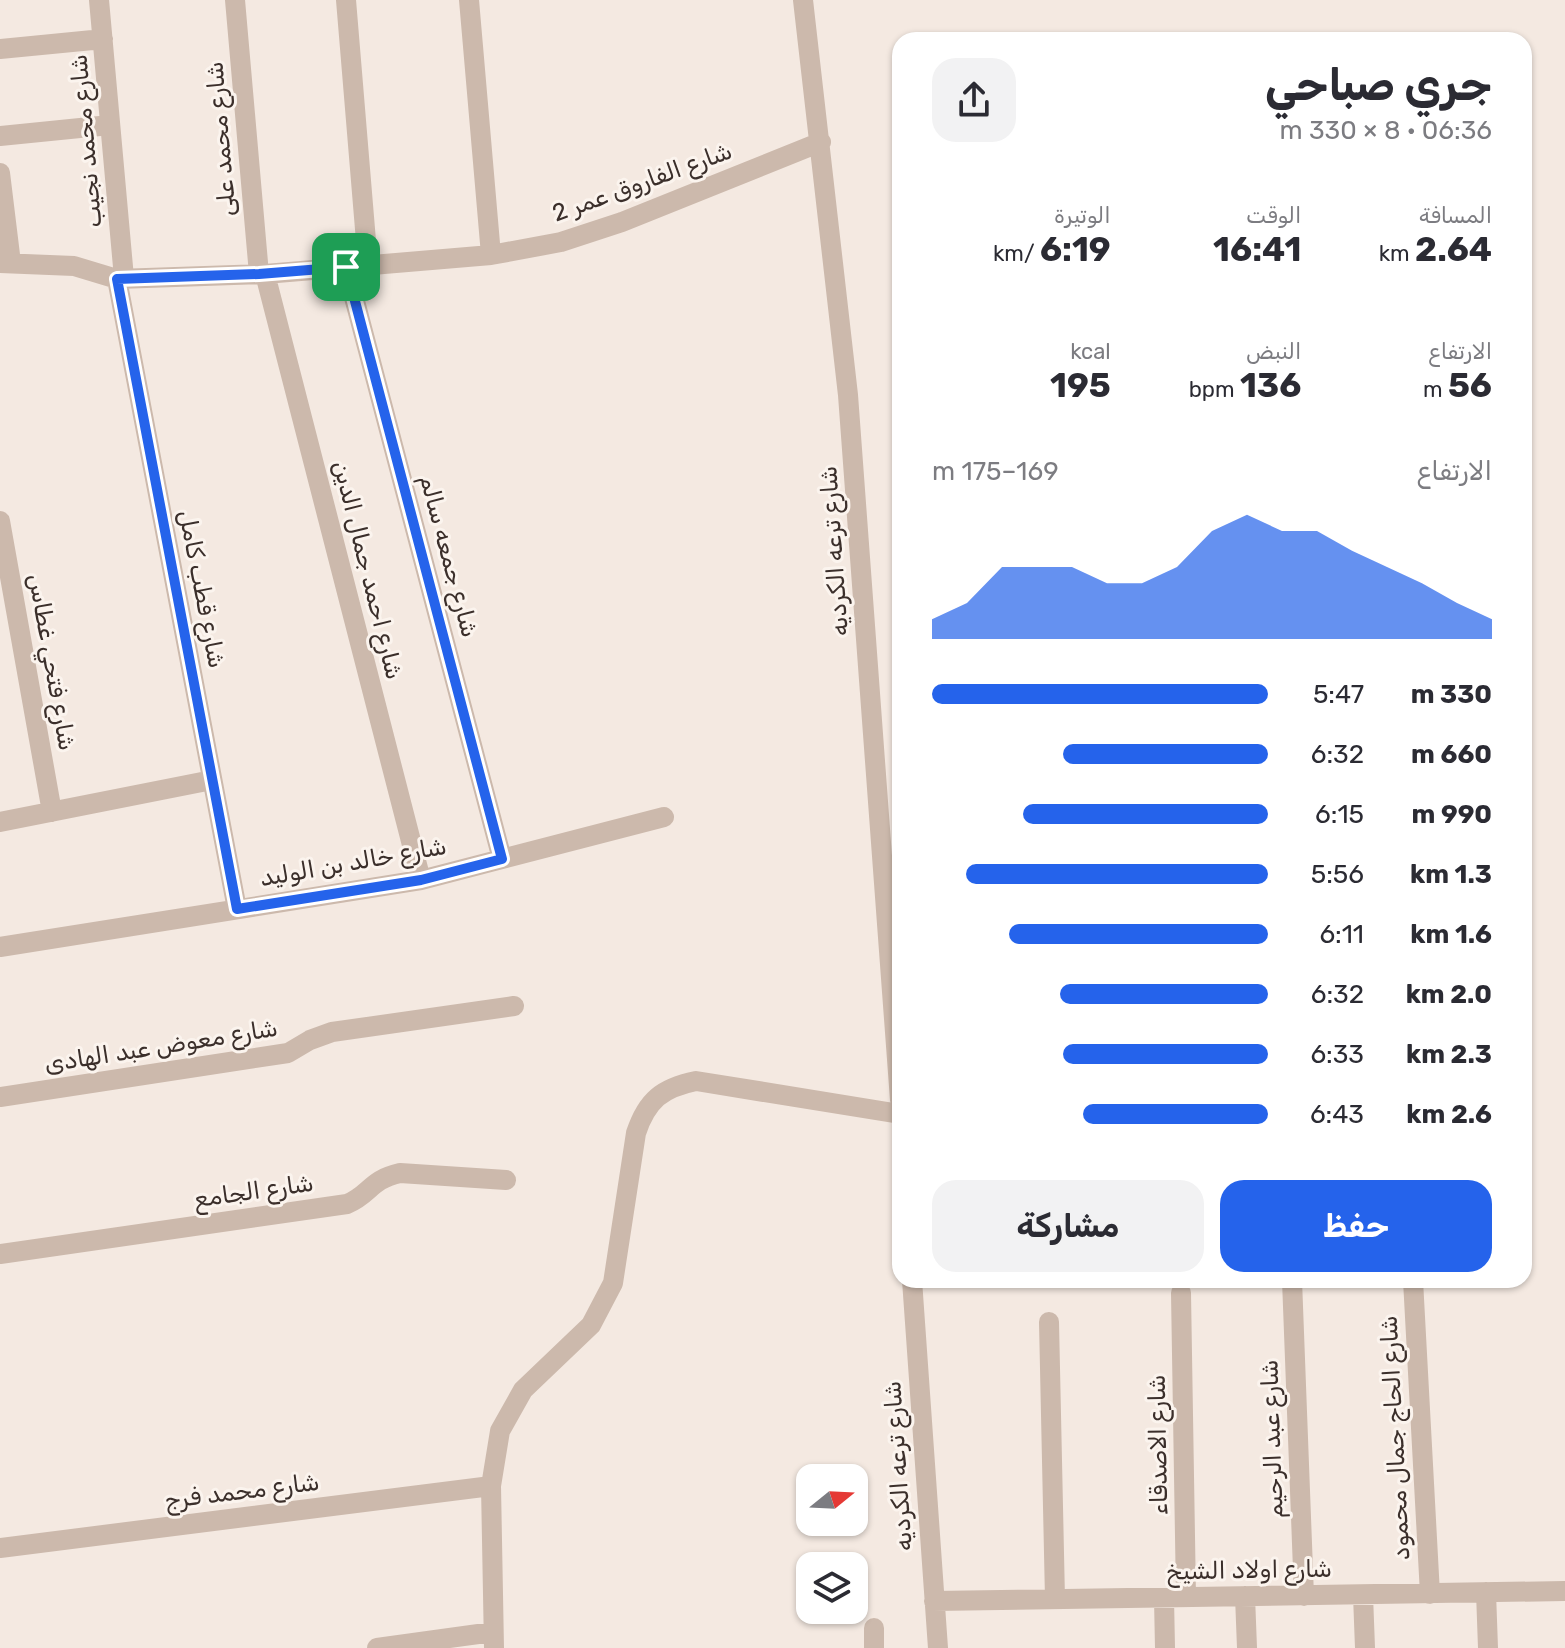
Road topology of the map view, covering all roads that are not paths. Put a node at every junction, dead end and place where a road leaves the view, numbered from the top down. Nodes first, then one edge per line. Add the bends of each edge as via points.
1 (99, 0) edge
2 (235, 0) edge
3 (346, 0) edge
4 (469, 0) edge
5 (803, 0) edge
6 (103, 39) junction
7 (0, 49) edge
8 (110, 125) junction
9 (0, 136) edge
10 (821, 142) junction
11 (0, 173) edge
12 (491, 255) junction
13 (6, 263) edge
14 (368, 265) junction
15 (346, 267) junction
16 (262, 274) junction
17 (121, 278) junction
18 (0, 521) edge
19 (212, 780) junction
20 (52, 812) junction
21 (664, 817) dead end
22 (0, 822) edge
23 (502, 859) junction
24 (421, 880) junction
25 (237, 909) junction
26 (0, 947) edge
27 (892, 992) edge
28 (514, 1006) dead end
29 (0, 1097) edge
30 (892, 1113) edge
31 (506, 1180) dead end
32 (0, 1254) edge
33 (913, 1288) edge
34 (1292, 1288) edge
35 (1413, 1288) edge
36 (1181, 1293) dead end
37 (1049, 1322) dead end
38 (491, 1486) junction
39 (0, 1548) edge
40 (1565, 1591) edge
41 (1486, 1592) junction
42 (1430, 1594) junction
43 (1363, 1595) junction
44 (1245, 1596) junction
45 (1304, 1596) junction
46 (1186, 1597) junction
47 (1164, 1598) junction
48 (1055, 1599) junction
49 (934, 1601) junction
50 (494, 1640) edge
51 (377, 1648) edge
52 (938, 1648) edge
53 (1165, 1648) edge
54 (1247, 1648) edge
55 (1365, 1648) edge
56 (1488, 1648) edge

1 - 6 street, شارع محمد نجيب
2 - 16 street, شارع محمد على
3 - 14 street
4 - 12 street
5 - 10 street, شارع ترعه الكرديه
6 - 7 street
6 - 8 street, شارع محمد نجيب
8 - 9 street
8 - 17 street, شارع محمد نجيب
10 - 12 street, شارع الفاروق عمر 2 via 622,222 561,242
10 - 27 street, شارع ترعه الكرديه via 848,395
11 - 13 street
12 - 14 street, شارع الفاروق عمر 2
13 - 17 street, شارع الفاروق عمر 2 via 74,266
14 - 15 street, شارع الفاروق عمر 2
15 - 16 street, شارع الفاروق عمر 2
15 - 23 street, شارع جمعه سالم
16 - 17 street, شارع الفاروق عمر 2
16 - 24 street, شارع احمد جمال الدين
17 - 19 street, شارع قطب كامل
18 - 20 street, شارع فتحي غطاس
19 - 20 street
19 - 25 street, شارع قطب كامل
20 - 22 street
21 - 23 street, شارع خالد بن الوليد
23 - 24 street, شارع خالد بن الوليد
24 - 25 street, شارع خالد بن الوليد
25 - 26 street, شارع خالد بن الوليد
28 - 29 street, شارع معوض عبد الهادى via 332,1032 288,1053
30 - 38 street via 696,1081 657,1096 636,1133 613,1283 591,1325 523,1390 500,1431
31 - 32 street, شارع الجامع via 400,1173 385,1176 347,1204
33 - 49 street, شارع ترعه الكرديه
34 - 45 street, شارع عبد الرحيم
35 - 42 street, شارع الحاج جمال محمود
36 - 46 street, شارع الاصدقاء
37 - 48 street
38 - 39 street, شارع محمد فرج
38 - 50 street
40 - 41 street, شارع اولاد الشيخ
41 - 42 street, شارع اولاد الشيخ
41 - 56 street
42 - 43 street, شارع اولاد الشيخ
43 - 45 street, شارع اولاد الشيخ
43 - 55 street
44 - 45 street, شارع اولاد الشيخ
44 - 46 street, شارع اولاد الشيخ
44 - 54 street
46 - 47 street, شارع اولاد الشيخ
47 - 48 street, شارع اولاد الشيخ
47 - 53 street
48 - 49 street, شارع اولاد الشيخ
49 - 52 street, شارع ترعه الكرديه
50 - 51 street

